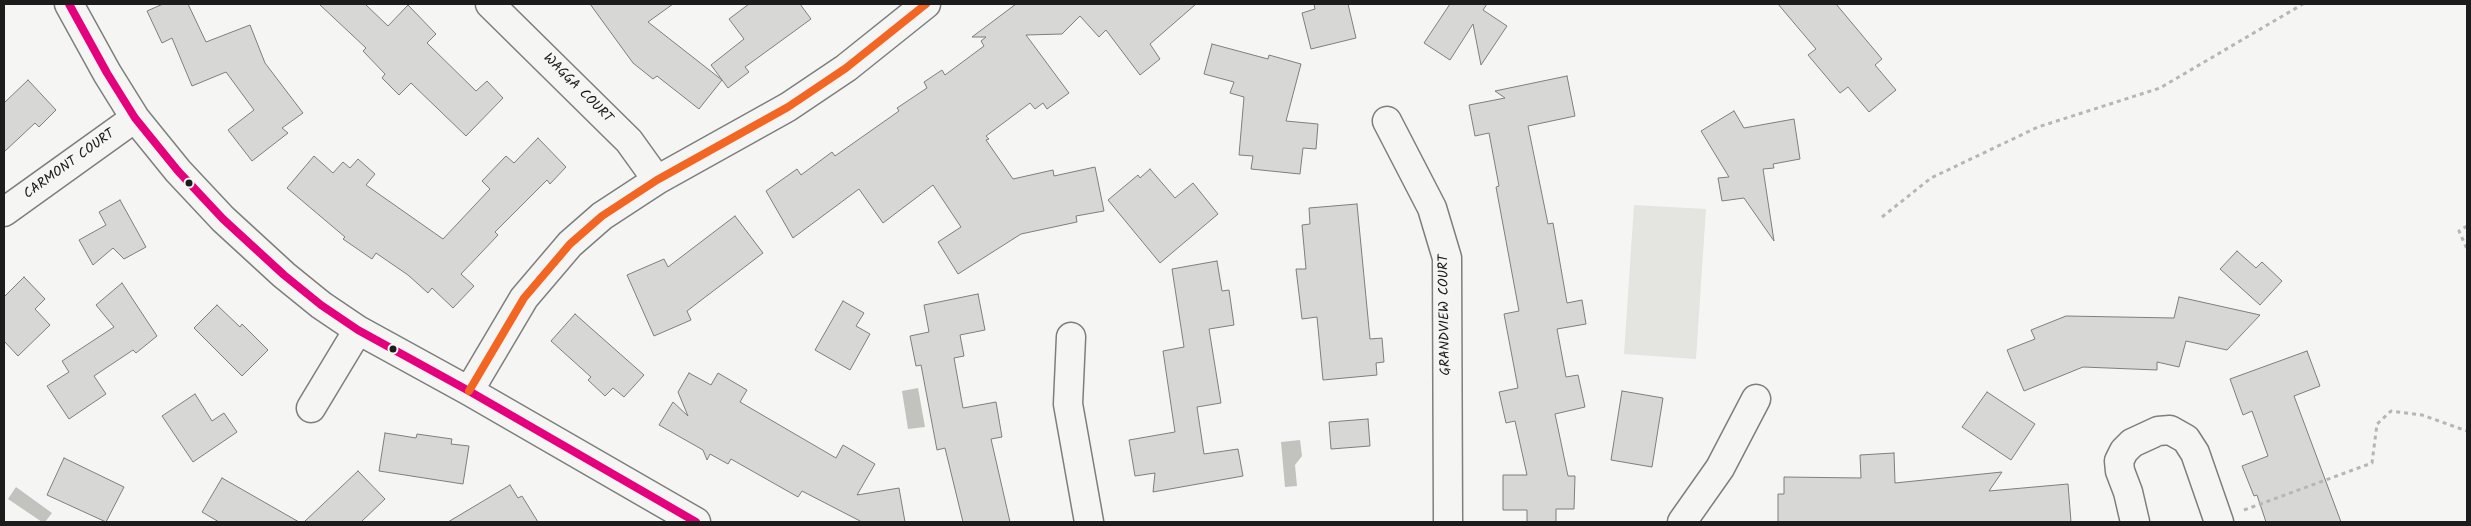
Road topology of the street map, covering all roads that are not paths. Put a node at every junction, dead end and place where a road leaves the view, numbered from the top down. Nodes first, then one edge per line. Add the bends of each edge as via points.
1 (69, 4) edge
2 (490, 4) edge
3 (926, 4) edge
4 (135, 118) junction
5 (1387, 121) dead end
6 (656, 180) junction
7 (4, 212) edge
8 (358, 330) junction
9 (1071, 337) dead end
10 (470, 391) junction
11 (1756, 399) dead end
12 (311, 408) dead end
13 (2218, 521) edge
14 (696, 522) edge
15 (1090, 522) edge
16 (1448, 522) edge
17 (1682, 522) edge
18 (2135, 522) edge

1 - 4 street
2 - 6 street, WAGGA COURT via 629,141
3 - 6 street via 846,68 788,107
4 - 7 street, CARMONT COURT
4 - 8 street via 178,171 254,249 321,305
5 - 16 street, GRANDVIEW COURT via 1432,208 1447,258
6 - 10 street via 602,216 544,271 524,298
8 - 10 street
8 - 12 street
9 - 15 street via 1068,404
10 - 14 street
11 - 17 street via 1720,468
13 - 18 street via 2192,446 2179,433 2170,430 2158,431 2132,443 2119,461

